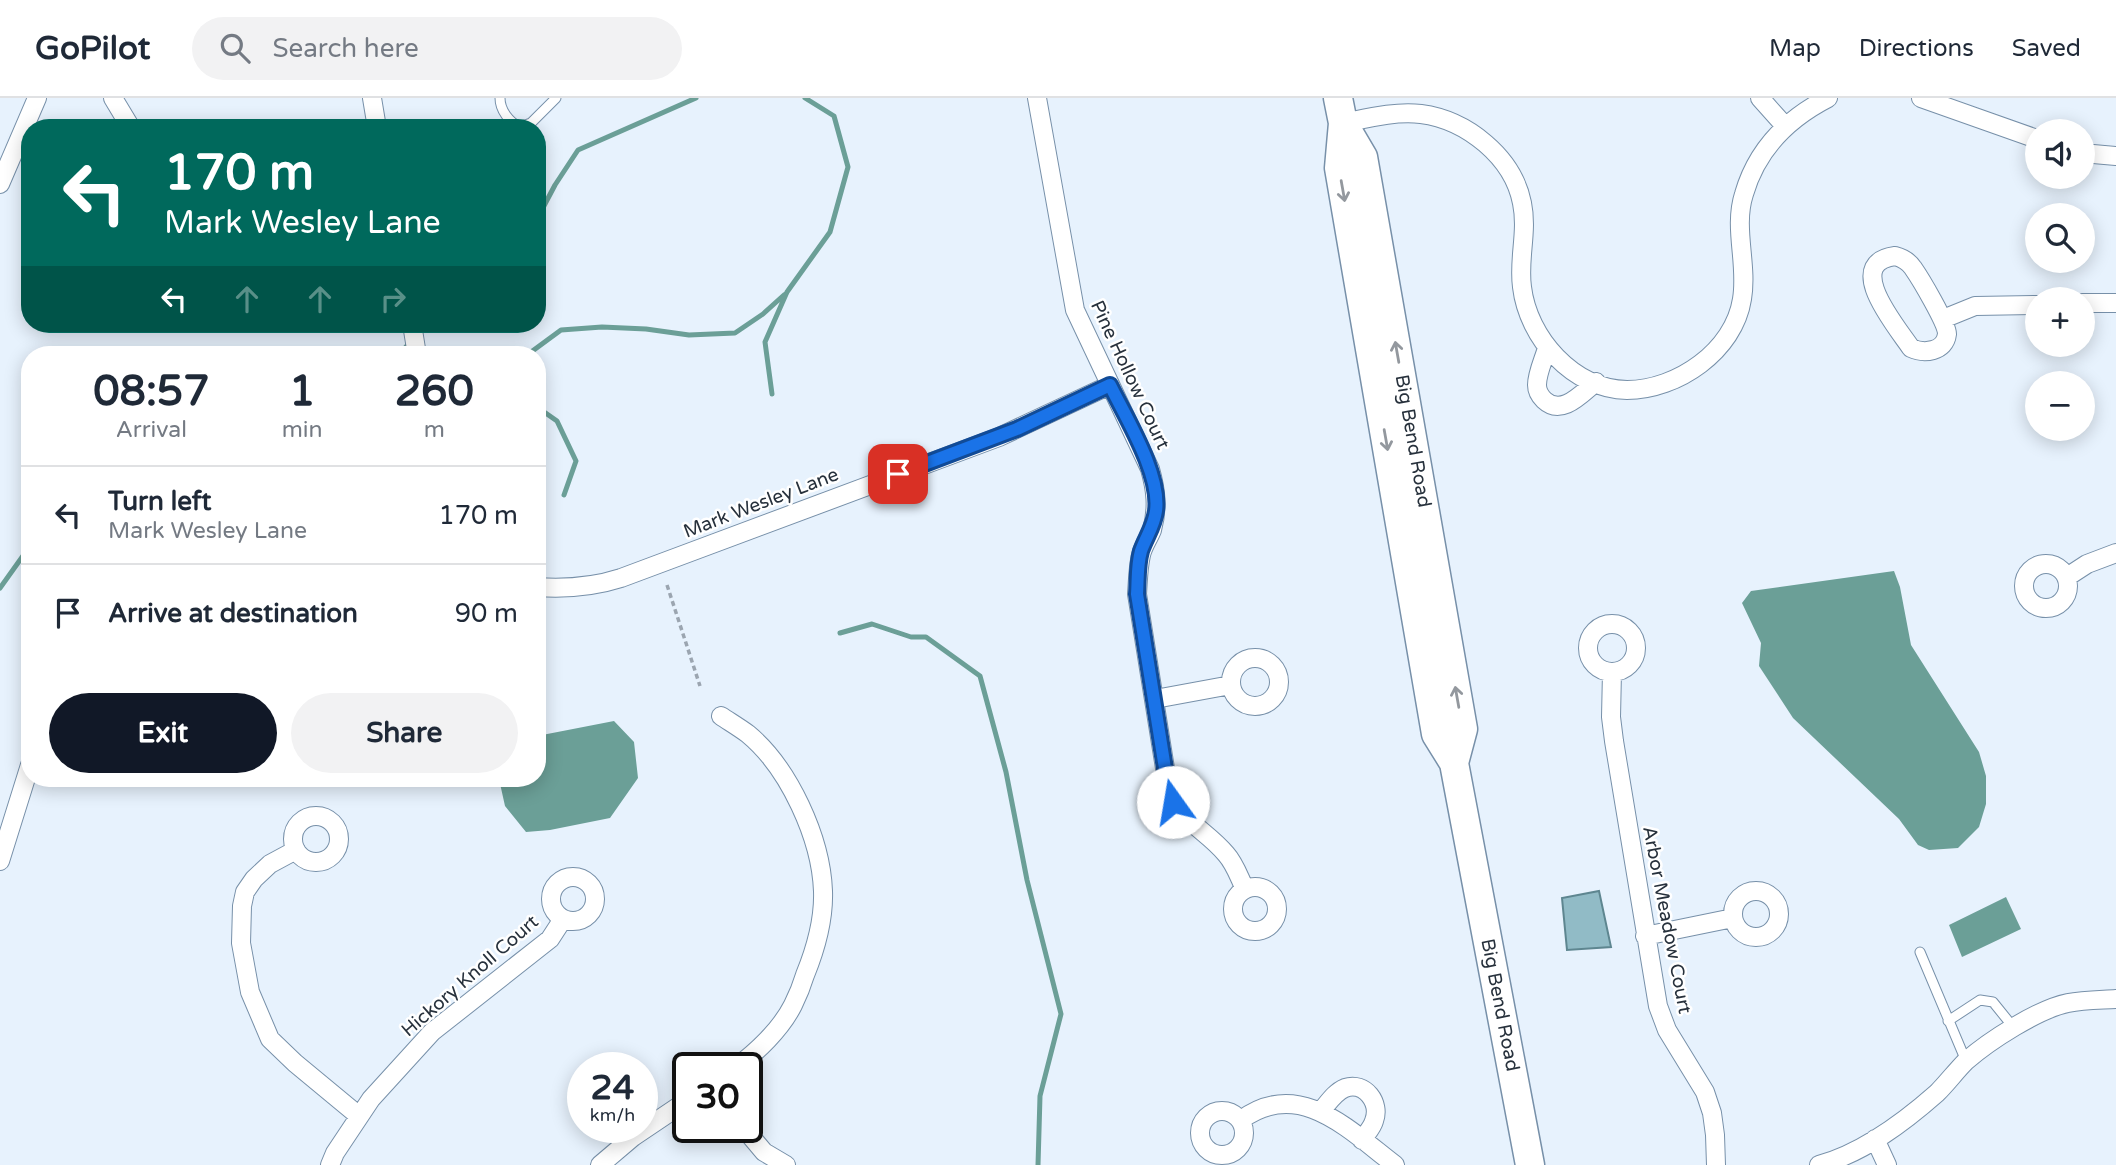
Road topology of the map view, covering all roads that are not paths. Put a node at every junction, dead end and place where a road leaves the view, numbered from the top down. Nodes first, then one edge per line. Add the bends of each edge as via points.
1 (37, 98) edge
2 (113, 98) edge
3 (372, 98) edge
4 (500, 98) edge
5 (556, 98) edge
6 (1037, 98) edge
7 (1760, 98) edge
8 (1828, 98) edge
9 (1921, 98) edge
10 (1340, 111) edge
11 (28, 119) edge
12 (126, 119) edge
13 (376, 119) edge
14 (509, 119) edge
15 (535, 119) edge
16 (1785, 127) junction
17 (21, 135) edge
18 (2025, 135) edge
19 (2095, 154) edge
20 (2116, 156) edge
21 (0, 184) edge
22 (2095, 303) edge
23 (2116, 303) edge
24 (2025, 305) edge
25 (1942, 319) junction
26 (1547, 348) junction
27 (1595, 382) junction
28 (1110, 385) junction
29 (2116, 554) edge
30 (2067, 577) dead end
31 (546, 587) edge
32 (1612, 672) dead end
33 (1231, 685) dead end
34 (1155, 699) junction
35 (721, 716) dead end
36 (23, 787) edge
37 (296, 850) dead end
38 (0, 861) edge
39 (1245, 889) dead end
40 (1733, 918) dead end
41 (563, 919) dead end
42 (1645, 936) junction
43 (1920, 953) dead end
44 (2116, 999) edge
45 (1948, 1021) junction
46 (2014, 1028) junction
47 (753, 1052) edge
48 (1966, 1061) junction
49 (672, 1111) edge
50 (1321, 1111) junction
51 (359, 1116) junction
52 (1241, 1120) dead end
53 (1875, 1139) junction
54 (1362, 1140) junction
55 (756, 1143) edge
56 (1830, 1164) edge
57 (330, 1165) edge
58 (600, 1165) edge
59 (786, 1165) edge
60 (1395, 1165) edge
61 (1530, 1165) edge
62 (1716, 1165) edge
63 (1887, 1165) edge

1 - 11 street
2 - 12 street
3 - 13 street
4 - 14 lane
5 - 15 lane
6 - 28 street, Pine Hollow Court via 1075,310
7 - 16 street
8 - 16 street
9 - 18 street
10 - 26 street via 1380,116 1421,114 1464,129 1499,157 1522,201 1526,228 1521,286 1527,313
10 - 61 main road, Big Bend Road via 1339,168 1436,734 1454,763
16 - 27 street via 1767,145 1742,197 1742,300 1734,325 1716,350 1663,385 1627,390
17 - 21 street
19 - 20 street
22 - 23 street
24 - 25 street via 1975,306
25 - 25 street via 1913,267 1903,258 1888,257 1874,268 1876,295 1911,348 1926,352 1939,347 1947,334
26 - 27 street via 1574,373
26 - 27 street via 1537,385 1546,402 1569,404
28 - 31 street, Mark Wesley Lane via 999,437 621,578 598,585
28 - 34 street, Pine Hollow Court via 1156,489 1151,531 1141,551 1137,594
29 - 30 street
32 - 42 street, Arbor Meadow Court via 1614,741
33 - 34 street
34 - 39 street, Pine Hollow Court via 1173,802 1225,853
35 - 47 street via 749,735 800,804 819,857 823,892 817,940 793,1005
36 - 38 street
37 - 51 street via 270,864 246,892 241,943 248,982 270,1039
40 - 42 street
41 - 51 street, Hickory Knoll Court via 550,939 432,1032
42 - 62 street, Arbor Meadow Court via 1667,1030 1705,1092 1712,1113
43 - 45 lane
44 - 46 street via 2066,1003
45 - 46 lane via 1980,1000 1993,1002
45 - 48 lane
46 - 48 street
48 - 53 street via 1938,1091
49 - 58 street
50 - 52 street via 1280,1103
50 - 54 street
50 - 54 street via 1341,1090 1363,1089 1372,1097 1375,1115
51 - 57 street, Hickory Knoll Court
53 - 56 street
53 - 63 street
54 - 60 street
55 - 59 street

